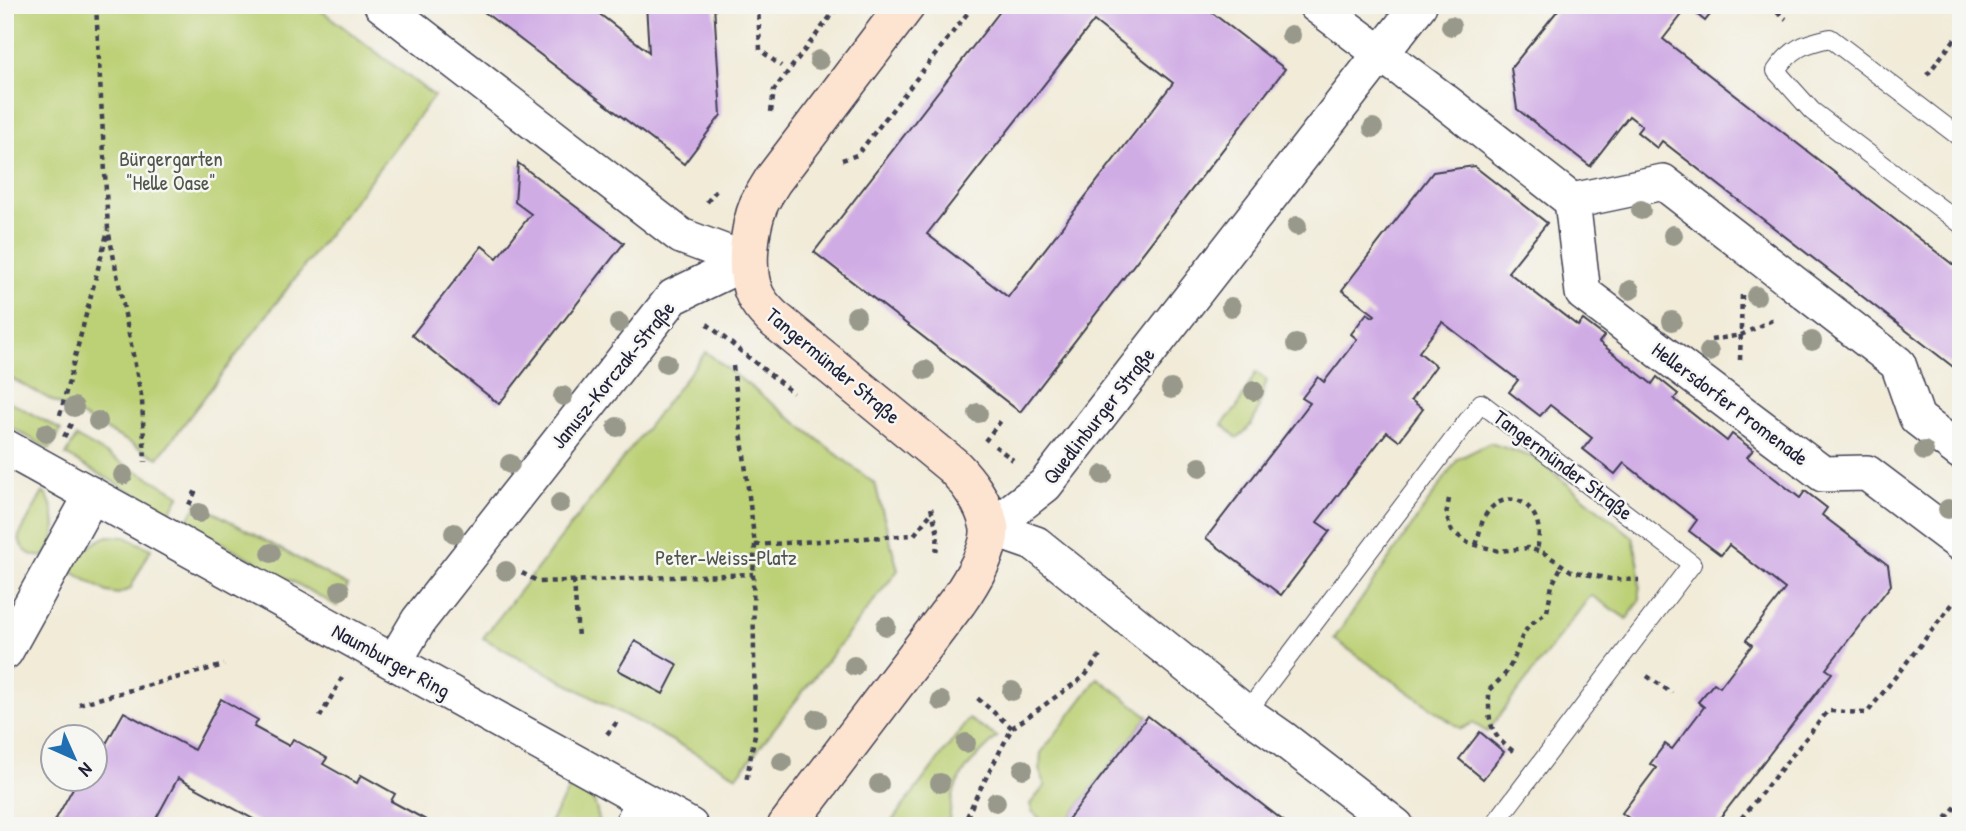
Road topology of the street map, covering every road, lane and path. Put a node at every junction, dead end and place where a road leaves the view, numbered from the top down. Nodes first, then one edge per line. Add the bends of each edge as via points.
1 (96, 5) edge
2 (382, 5) edge
3 (758, 5) edge
4 (839, 5) edge
5 (906, 5) edge
6 (974, 5) edge
7 (1316, 5) edge
8 (1419, 5) edge
9 (1961, 31) edge
10 (1380, 54) junction
11 (781, 66) dead end
12 (1909, 99) junction
13 (770, 120) dead end
14 (1961, 138) edge
15 (831, 164) dead end
16 (724, 180) dead end
17 (1572, 201) junction
18 (701, 211) dead end
19 (1961, 224) edge
20 (108, 229) junction
21 (748, 261) junction
22 (701, 320) dead end
23 (1772, 320) dead end
24 (1741, 335) dead end
25 (733, 366) dead end
26 (796, 396) dead end
27 (60, 415) dead end
28 (5, 447) edge
29 (1961, 452) edge
30 (145, 461) dead end
31 (1424, 478) junction
32 (92, 495) junction
33 (929, 503) dead end
34 (990, 528) junction
35 (938, 534) dead end
36 (914, 535) dead end
37 (1961, 544) edge
38 (755, 545) junction
39 (1476, 545) junction
40 (1537, 551) junction
41 (1562, 565) junction
42 (522, 573) dead end
43 (752, 573) junction
44 (574, 580) junction
45 (1669, 594) junction
46 (1954, 602) dead end
47 (578, 638) dead end
48 (5, 652) edge
49 (1101, 654) dead end
50 (394, 662) junction
51 (224, 665) dead end
52 (976, 696) dead end
53 (79, 704) dead end
54 (1246, 713) junction
55 (1489, 723) dead end
56 (1012, 728) junction
57 (746, 782) dead end
58 (1961, 800) edge
59 (629, 811) edge
60 (187, 826) edge
61 (214, 826) edge
62 (690, 826) edge
63 (787, 826) edge
64 (963, 826) edge
65 (1396, 826) edge
66 (1493, 826) edge
67 (1735, 826) edge
68 (1940, 826) edge

1 - 20 path
2 - 21 street via 681,236
3 - 11 path via 760,50
4 - 13 path via 774,90
5 - 21 street via 773,180 759,204
6 - 15 path via 857,155
7 - 10 street
8 - 10 street, Quedlinburger Straße
9 - 12 path
10 - 17 street
10 - 34 street, Quedlinburger Straße via 1045,485
12 - 14 lane
12 - 19 lane via 1830,38 1788,53 1776,71 1812,111
16 - 18 path
17 - 29 street via 1663,182 1898,364 1917,418
17 - 37 street, Hellersdorfer Promenade via 1583,293 1823,474 1867,473
20 - 27 path
20 - 30 path via 142,400
21 - 34 street, Tangermünder Straße via 754,294 762,307 953,466 972,489
21 - 50 street, Janusz-Korczak-Straße via 674,297 419,620
22 - 26 path
23 - 24 path
25 - 38 path
28 - 32 street, Naumburger Ring
31 - 39 path via 1449,498 1446,515 1452,531
31 - 45 lane, Tangermünder Straße via 1481,403 1692,564
31 - 54 lane, Tangermünder Straße
32 - 48 street
32 - 50 street, Naumburger Ring
33 - 35 path
34 - 54 street via 1037,544
34 - 63 street via 979,567 958,601
36 - 38 path
38 - 43 path
39 - 40 path via 1499,551
39 - 40 path via 1484,517 1494,504 1518,500 1533,511 1540,530
40 - 41 path
41 - 45 path via 1609,579 1649,580
41 - 55 path via 1552,584 1547,612 1529,624 1508,670 1489,690
42 - 44 path via 539,582
43 - 44 path
43 - 57 path via 755,734
44 - 47 path
45 - 66 lane, Tangermünder Straße
46 - 67 path via 1867,713 1828,711
49 - 56 path via 1085,676
50 - 59 street, Naumburger Ring
51 - 53 path
52 - 56 path
54 - 65 street
56 - 64 path
58 - 68 path
59 - 62 street, Naumburger Ring
60 - 61 path via 208,822

